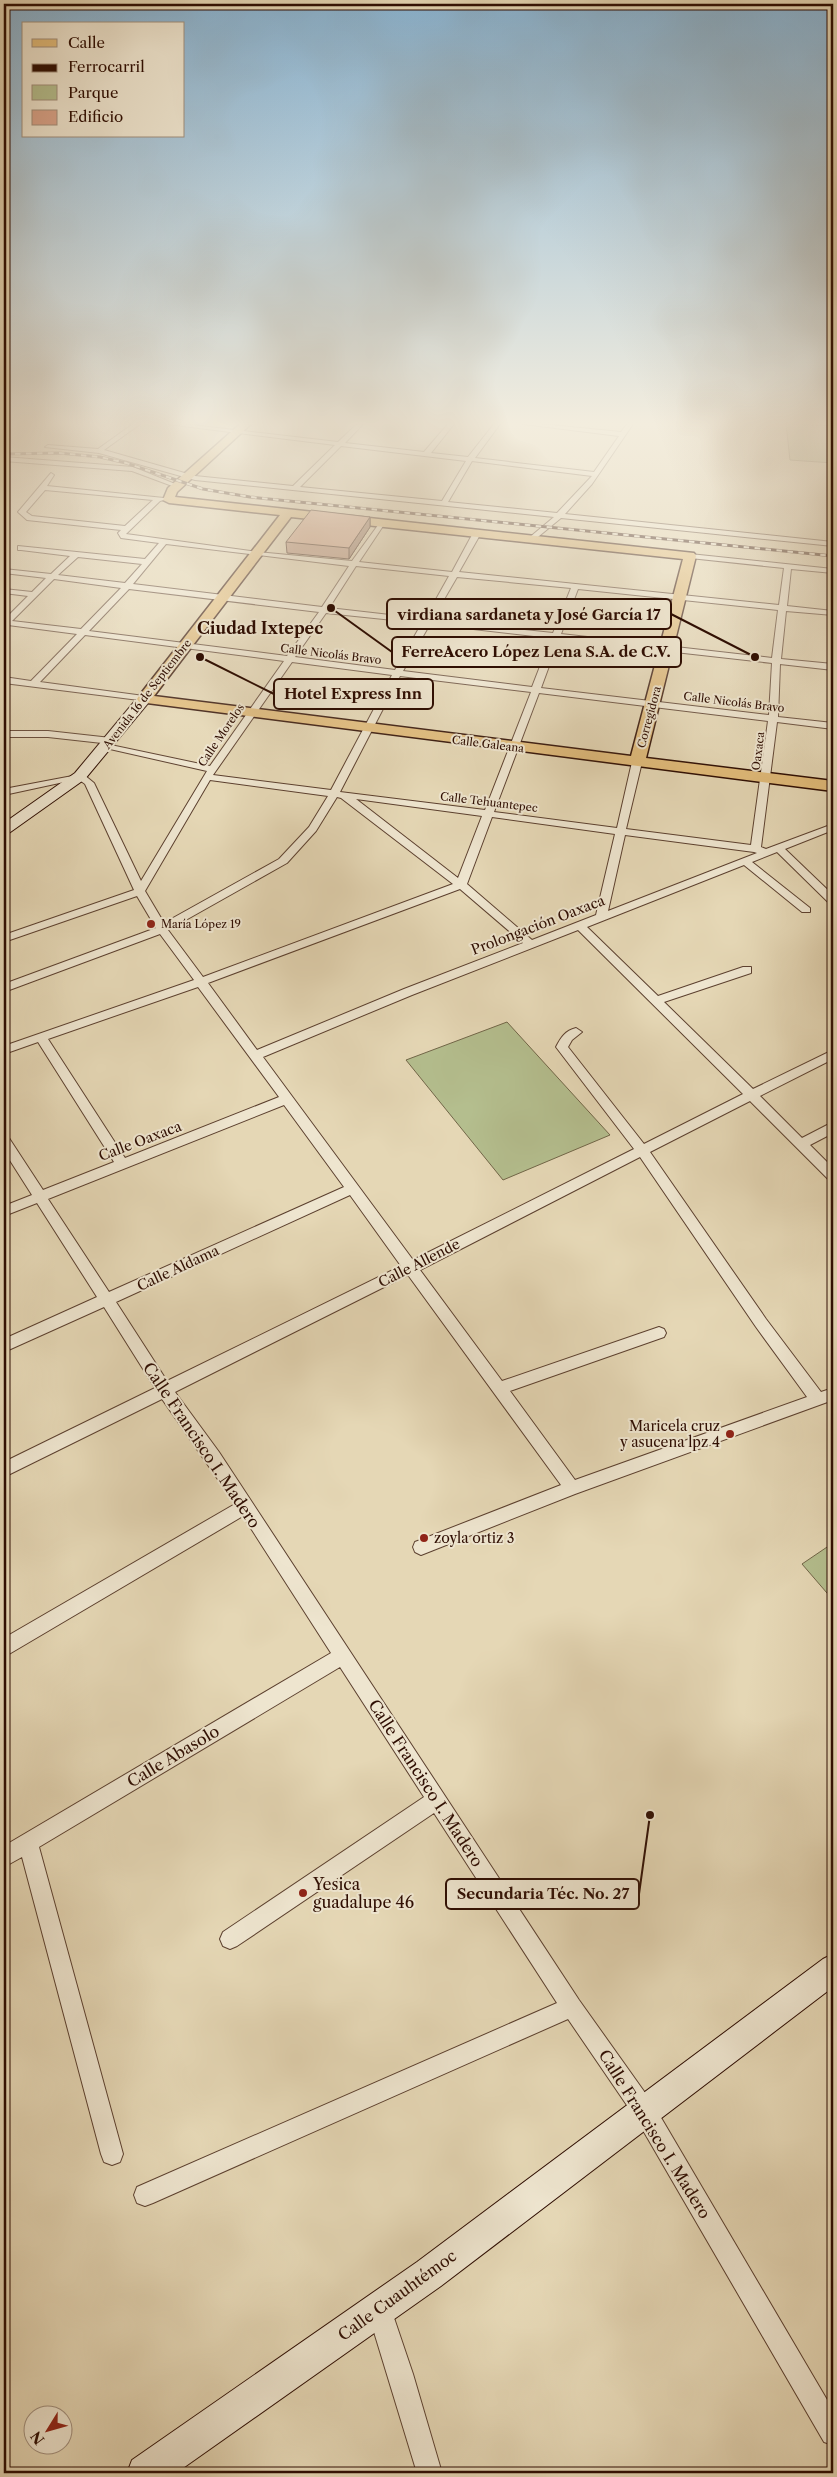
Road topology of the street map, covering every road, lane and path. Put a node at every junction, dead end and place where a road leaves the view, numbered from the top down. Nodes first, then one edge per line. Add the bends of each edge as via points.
1 (143, 540) edge
2 (269, 540) edge
3 (370, 540) edge
4 (473, 540) edge
5 (538, 540) edge
6 (790, 540) edge
7 (164, 542) junction
8 (833, 544) edge
9 (21, 548) dead end
10 (258, 554) junction
11 (75, 555) junction
12 (690, 556) junction
13 (148, 562) junction
14 (353, 564) junction
15 (788, 566) junction
16 (4, 571) edge
17 (833, 571) edge
18 (455, 574) junction
19 (54, 576) junction
20 (128, 585) junction
21 (575, 587) junction
22 (4, 591) edge
23 (35, 595) junction
24 (222, 597) junction
25 (678, 598) junction
26 (783, 608) junction
27 (324, 610) junction
28 (833, 613) edge
29 (427, 622) junction
30 (4, 623) edge
31 (83, 632) junction
32 (556, 635) junction
33 (186, 645) junction
34 (668, 648) junction
35 (288, 660) junction
36 (776, 661) junction
37 (833, 667) edge
38 (397, 674) junction
39 (4, 680) edge
40 (33, 684) junction
41 (536, 689) junction
42 (144, 699) junction
43 (652, 703) junction
44 (251, 714) junction
45 (773, 719) junction
46 (833, 726) edge
47 (367, 728) junction
48 (4, 734) edge
49 (108, 744) junction
50 (513, 747) junction
51 (636, 762) junction
52 (210, 773) junction
53 (80, 776) junction
54 (766, 778) junction
55 (833, 786) edge
56 (4, 792) edge
57 (333, 793) junction
58 (345, 795) junction
59 (489, 815) junction
60 (833, 827) edge
61 (4, 830) edge
62 (622, 830) junction
63 (778, 848) junction
64 (761, 851) junction
65 (745, 861) junction
66 (461, 884) junction
67 (140, 891) junction
68 (833, 901) edge
69 (806, 910) dead end
70 (601, 916) junction
71 (580, 925) junction
72 (162, 929) junction
73 (4, 939) edge
74 (530, 944) junction
75 (747, 970) dead end
76 (200, 982) junction
77 (4, 988) edge
78 (658, 1000) junction
79 (576, 1032) dead end
80 (41, 1037) junction
81 (4, 1050) edge
82 (833, 1054) edge
83 (255, 1056) junction
84 (752, 1094) junction
85 (287, 1099) junction
86 (833, 1127) edge
87 (4, 1141) edge
88 (802, 1144) junction
89 (642, 1150) junction
90 (122, 1164) junction
91 (833, 1176) edge
92 (352, 1188) junction
93 (40, 1196) junction
94 (4, 1211) edge
95 (412, 1268) junction
96 (107, 1301) junction
97 (659, 1333) dead end
98 (4, 1346) edge
99 (500, 1388) junction
100 (164, 1389) junction
101 (833, 1394) edge
102 (818, 1400) junction
103 (4, 1470) edge
104 (572, 1488) junction
105 (244, 1507) junction
106 (421, 1547) dead end
107 (4, 1648) edge
108 (343, 1656) junction
109 (437, 1800) junction
110 (28, 1842) junction
111 (4, 1856) edge
112 (230, 1939) dead end
113 (833, 1969) edge
114 (572, 2007) junction
115 (644, 2112) junction
116 (112, 2154) dead end
117 (146, 2195) dead end
118 (378, 2309) junction
119 (833, 2433) edge
120 (145, 2473) edge
121 (430, 2473) edge

1 - 7 street
2 - 10 main road, Avenida 16 de Septiembre
3 - 14 street, Calle Morelos
4 - 18 street
5 - 12 main road
6 - 8 street
7 - 10 street
7 - 13 street
9 - 11 street
10 - 14 street
10 - 24 main road, Avenida 16 de Septiembre
11 - 13 street
11 - 19 street
12 - 15 street
12 - 25 main road, Corregidora
13 - 20 street
14 - 18 street
14 - 27 street, Calle Morelos
15 - 17 street
15 - 26 street, Oaxaca
16 - 19 street
18 - 21 street
18 - 29 street
19 - 20 street
19 - 23 street
20 - 24 street
20 - 31 street
21 - 25 street
21 - 32 street
22 - 23 street
23 - 30 street
24 - 27 street
24 - 33 main road, Avenida 16 de Septiembre
25 - 26 street
25 - 34 main road, Corregidora
26 - 28 street
26 - 36 street, Oaxaca
27 - 29 street
27 - 35 street, Calle Morelos
29 - 32 street
29 - 38 street
30 - 31 street, Calle Nicolás Bravo
31 - 33 street, Calle Nicolás Bravo
31 - 40 street
32 - 34 street
32 - 41 street
33 - 35 street, Calle Nicolás Bravo
33 - 42 main road, Avenida 16 de Septiembre
34 - 36 street
34 - 43 main road, Corregidora
35 - 38 street, Calle Nicolás Bravo
35 - 44 street, Calle Morelos
36 - 37 street
36 - 45 street, Oaxaca
38 - 41 street, Calle Nicolás Bravo
38 - 47 street
39 - 40 street
40 - 42 street
41 - 43 street, Calle Nicolás Bravo
41 - 50 street
42 - 44 main road, Calle Galeana
42 - 49 street, Avenida 16 de Septiembre
43 - 45 street, Calle Nicolás Bravo
43 - 51 main road, Corregidora
44 - 47 main road, Calle Galeana
44 - 52 street, Calle Morelos
45 - 46 street, Calle Nicolás Bravo
45 - 54 street, Oaxaca
47 - 50 main road, Calle Galeana
47 - 57 street
48 - 49 street, Calle Tehuantepec via 48,734
49 - 52 street, Calle Tehuantepec
49 - 53 street, Avenida 16 de Septiembre
50 - 51 main road, Calle Galeana
50 - 59 street
51 - 54 main road, Calle Galeana
51 - 62 street
52 - 57 street, Calle Tehuantepec
52 - 67 street, Calle Morelos
53 - 56 street
53 - 61 street, Avenida 16 de Septiembre
53 - 67 street via 89,783
54 - 55 main road, Calle Galeana
54 - 64 street, Oaxaca
57 - 58 street, Calle Tehuantepec
57 - 72 street via 306,837 282,861
58 - 59 street, Calle Tehuantepec
58 - 66 street
59 - 62 street, Calle Tehuantepec
59 - 66 street
60 - 63 street, Prolongación Oaxaca
62 - 64 street, Calle Tehuantepec
62 - 70 street
63 - 64 street, Prolongación Oaxaca
63 - 68 street
64 - 65 street, Prolongación Oaxaca
65 - 69 street
65 - 70 street, Prolongación Oaxaca
66 - 74 street
66 - 76 street
67 - 72 street
67 - 73 street
70 - 71 street, Prolongación Oaxaca
71 - 74 street, Prolongación Oaxaca
71 - 78 street
72 - 76 street
72 - 77 street
74 - 83 street, Prolongación Oaxaca
75 - 78 street
76 - 80 street
76 - 83 street
78 - 84 street
79 - 89 street via 567,1037 562,1047
80 - 81 street
80 - 90 street
82 - 84 street, Calle Allende
83 - 85 street
84 - 88 street
84 - 89 street, Calle Allende
85 - 90 street, Calle Oaxaca
85 - 92 street
86 - 88 street
87 - 93 street, Calle Francisco I. Madero
88 - 91 street
89 - 95 street, Calle Allende
89 - 102 street
90 - 93 street, Calle Oaxaca
92 - 95 street
92 - 96 street, Calle Aldama
93 - 94 street, Calle Oaxaca
93 - 96 street, Calle Francisco I. Madero
95 - 99 street
95 - 100 street, Calle Allende
96 - 98 street, Calle Aldama
96 - 100 street, Calle Francisco I. Madero
97 - 99 street
99 - 104 street
100 - 103 street, Calle Allende
100 - 105 street, Calle Francisco I. Madero
101 - 102 street
102 - 104 street
104 - 106 street
105 - 107 street
105 - 108 street, Calle Francisco I. Madero
108 - 109 street, Calle Francisco I. Madero
108 - 110 street, Calle Abasolo
109 - 112 street
109 - 114 street, Calle Francisco I. Madero
110 - 111 street, Calle Abasolo
110 - 116 street
113 - 115 street, Calle Cuauhtémoc
114 - 115 street, Calle Francisco I. Madero
114 - 117 street
115 - 118 street, Calle Cuauhtémoc
115 - 119 street, Calle Francisco I. Madero
118 - 120 street, Calle Cuauhtémoc
118 - 121 street

